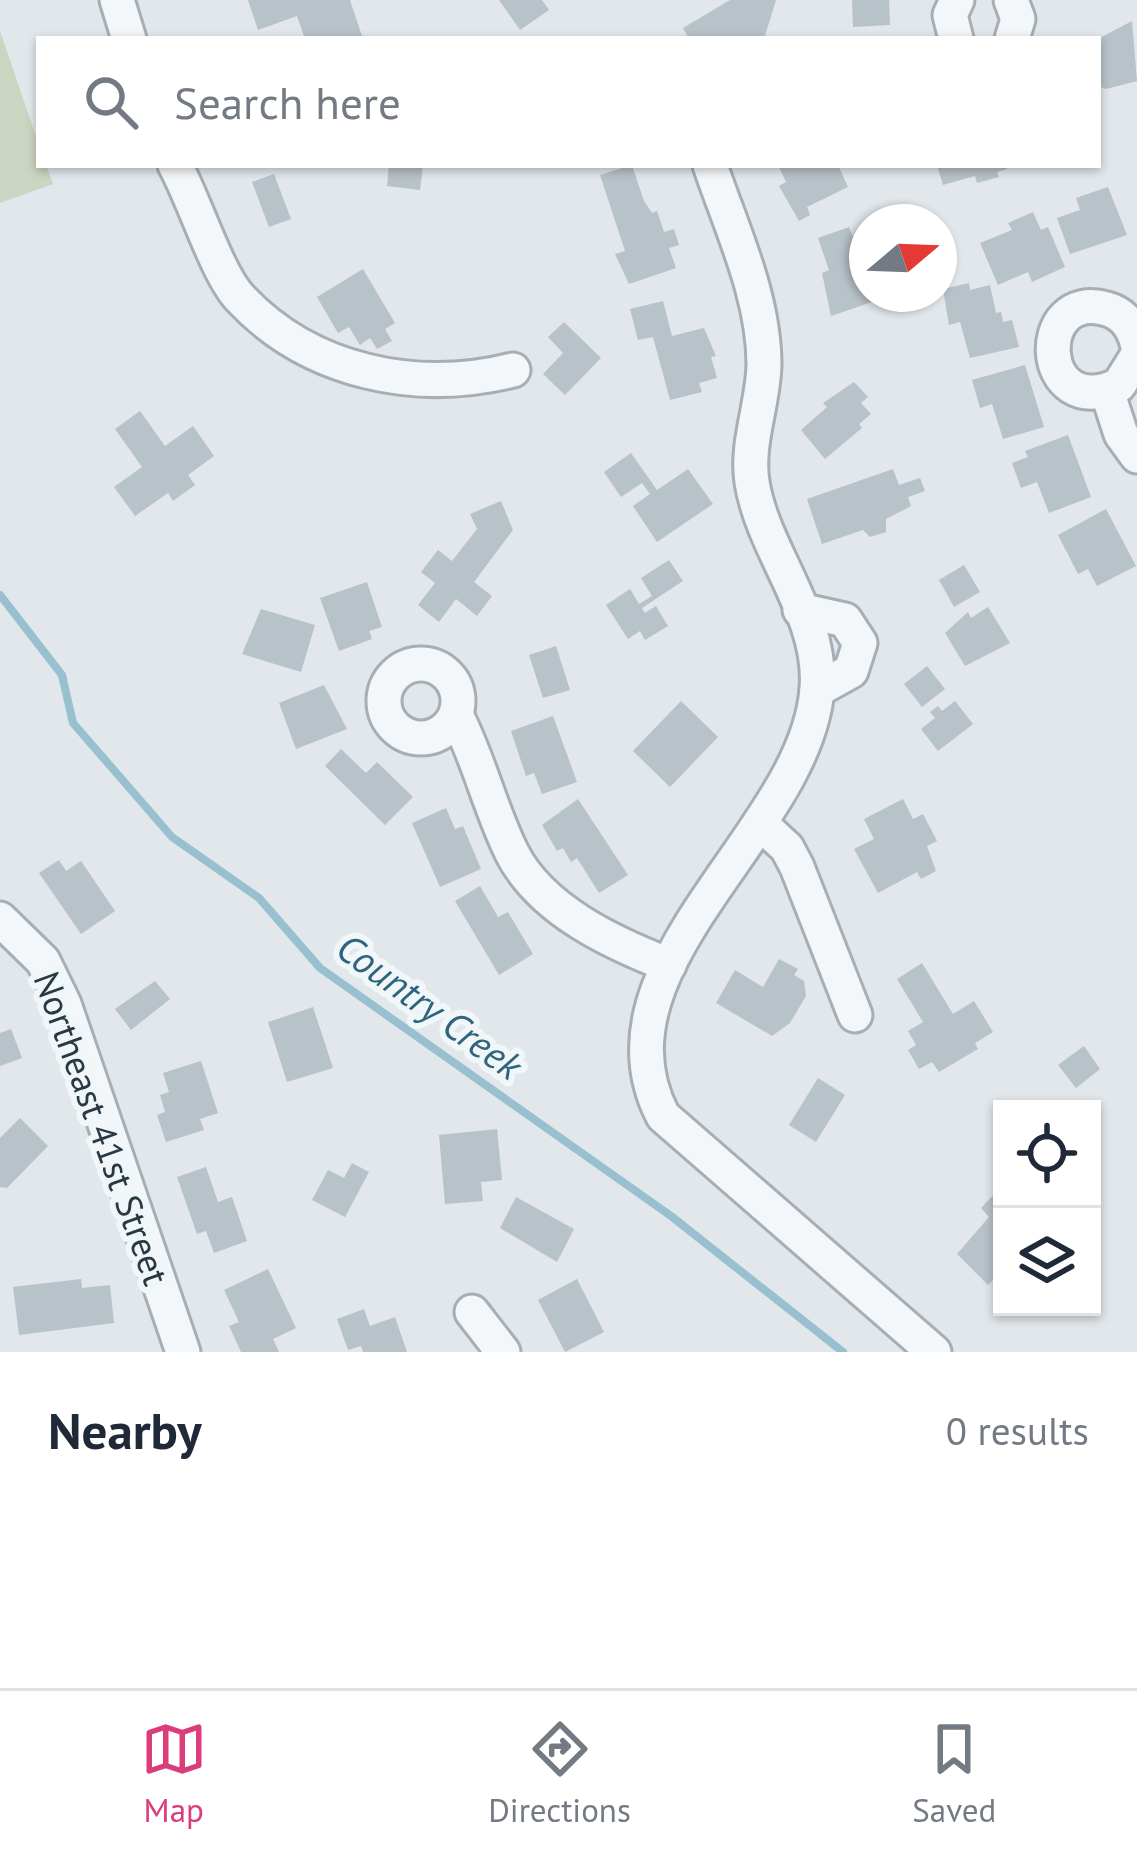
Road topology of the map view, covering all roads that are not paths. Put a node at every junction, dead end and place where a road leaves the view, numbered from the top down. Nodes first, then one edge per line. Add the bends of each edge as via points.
1 (117, 0) edge
2 (957, 0) edge
3 (128, 36) edge
4 (955, 36) edge
5 (176, 168) edge
6 (711, 168) edge
7 (1137, 343) edge
8 (1137, 356) edge
9 (513, 370) dead end
10 (1107, 391) junction
11 (1137, 456) edge
12 (800, 610) junction
13 (817, 690) junction
14 (456, 715) dead end
15 (760, 823) junction
16 (0, 919) edge
17 (669, 965) junction
18 (855, 1015) dead end
19 (472, 1312) dead end
20 (183, 1352) edge
21 (503, 1352) edge
22 (934, 1352) edge

1 - 3 street
2 - 4 street via 950,15
5 - 9 street via 236,296 319,352 364,373 409,380 464,382
6 - 12 street via 760,312 764,369 752,487
7 - 10 street via 1127,321 1102,307 1061,322 1052,347 1058,373 1080,390
8 - 10 street via 1129,376
10 - 11 street
12 - 13 street
12 - 13 street via 845,620 860,644 851,671
13 - 15 street via 806,734
14 - 17 street via 529,880 575,918
15 - 17 street
15 - 18 street via 797,867
16 - 20 street, Northeast 41st Street via 43,961 64,1004
17 - 22 street via 652,1004 646,1058 663,1116
19 - 21 street

